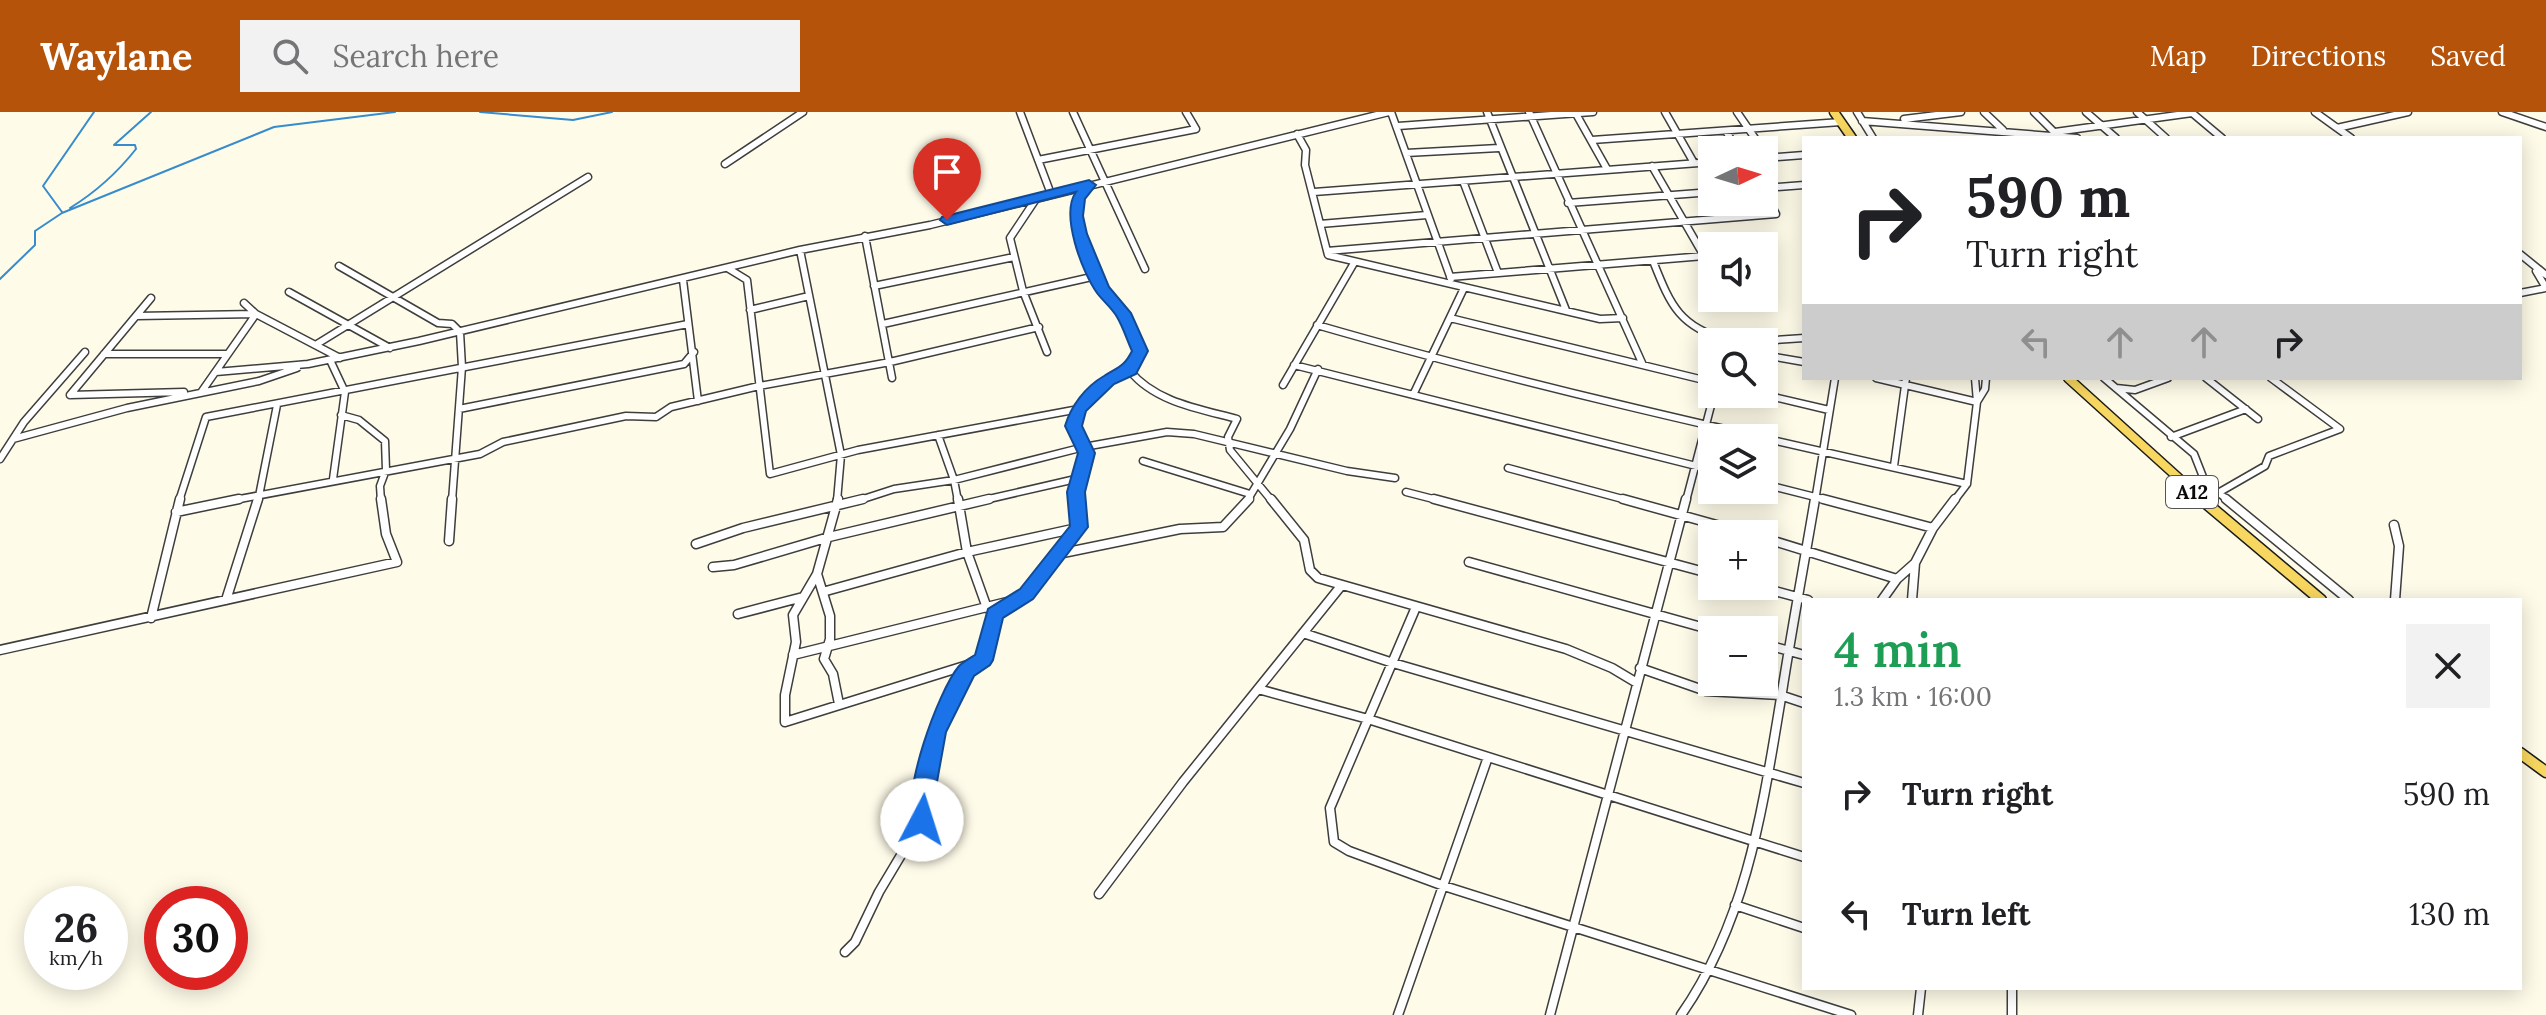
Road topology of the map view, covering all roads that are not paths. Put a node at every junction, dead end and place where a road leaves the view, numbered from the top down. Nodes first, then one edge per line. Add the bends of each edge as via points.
1 (803, 112) edge
2 (1020, 112) edge
3 (1073, 112) edge
4 (1186, 112) edge
5 (1345, 112) edge
6 (1390, 112) edge
7 (1593, 112) edge
8 (1665, 112) edge
9 (1737, 112) edge
10 (1834, 112) edge
11 (1857, 112) edge
12 (1961, 112) edge
13 (1984, 112) edge
14 (2034, 112) edge
15 (2086, 112) edge
16 (2137, 112) edge
17 (2191, 112) edge
18 (2315, 112) edge
19 (2408, 112) edge
20 (2502, 112) edge
21 (1575, 113) edge
22 (1530, 114) edge
23 (1488, 115) edge
24 (2146, 120) junction
25 (1352, 121) junction
26 (1862, 121) junction
27 (1841, 122) junction
28 (1884, 122) junction
29 (1398, 126) junction
30 (2101, 127) junction
31 (2546, 127) edge
32 (2337, 128) junction
33 (1747, 129) junction
34 (1726, 131) junction
35 (2003, 131) junction
36 (1297, 134) junction
37 (2056, 134) junction
38 (1679, 135) junction
39 (1729, 136) edge
40 (1753, 136) edge
41 (1851, 136) edge
42 (1872, 136) edge
43 (2066, 136) edge
44 (2113, 136) edge
45 (2164, 136) edge
46 (2220, 136) edge
47 (2348, 136) edge
48 (1592, 140) junction
49 (1499, 148) junction
50 (1090, 150) junction
51 (1406, 153) junction
52 (1802, 155) edge
53 (1778, 157) edge
54 (1038, 160) junction
55 (1694, 163) junction
56 (1698, 163) edge
57 (725, 164) dead end
58 (1652, 166) junction
59 (1607, 169) junction
60 (1556, 173) junction
61 (588, 177) dead end
62 (1511, 177) junction
63 (1104, 181) junction
64 (1463, 181) junction
65 (1416, 184) junction
66 (1089, 185) junction
67 (1802, 185) edge
68 (1778, 188) edge
69 (1314, 192) junction
70 (1698, 193) edge
71 (1051, 194) junction
72 (1670, 195) junction
73 (1036, 199) junction
74 (1568, 203) junction
75 (1427, 215) junction
76 (1753, 216) edge
77 (1685, 222) junction
78 (1320, 224) junction
79 (1580, 231) junction
80 (1535, 234) junction
81 (865, 236) junction
82 (1485, 239) junction
83 (1437, 243) junction
84 (800, 250) junction
85 (1327, 251) junction
86 (2522, 256) edge
87 (1014, 257) junction
88 (1653, 261) junction
89 (1354, 263) junction
90 (1595, 264) junction
91 (339, 266) dead end
92 (2532, 266) junction
93 (1550, 268) junction
94 (729, 269) junction
95 (1145, 269) dead end
96 (1498, 273) junction
97 (2545, 274) edge
98 (1096, 276) junction
99 (683, 280) junction
100 (1451, 280) junction
101 (874, 286) junction
102 (1464, 288) junction
103 (2546, 288) edge
104 (1023, 291) junction
105 (289, 292) dead end
106 (2522, 293) edge
107 (809, 296) junction
108 (395, 297) junction
109 (151, 298) dead end
110 (244, 303) dead end
111 (750, 310) junction
112 (1566, 310) junction
113 (256, 314) junction
114 (136, 316) junction
115 (1450, 318) junction
116 (1623, 318) junction
117 (688, 324) junction
118 (883, 324) junction
119 (348, 325) junction
120 (1317, 325) junction
121 (1039, 327) junction
122 (1698, 331) edge
123 (460, 332) junction
124 (1802, 338) edge
125 (1778, 340) edge
126 (317, 344) junction
127 (390, 348) junction
128 (85, 352) dead end
129 (694, 352) junction
130 (1047, 352) dead end
131 (104, 354) junction
132 (227, 354) junction
133 (1778, 357) edge
134 (340, 358) junction
135 (1431, 358) junction
136 (330, 360) junction
137 (890, 362) junction
138 (1802, 362) edge
139 (308, 364) junction
140 (1294, 365) junction
141 (1643, 365) junction
142 (462, 367) junction
143 (1318, 369) junction
144 (1130, 371) junction
145 (216, 372) junction
146 (824, 373) junction
147 (892, 378) dead end
148 (1698, 379) edge
149 (1835, 380) edge
150 (1975, 380) edge
151 (1986, 380) edge
152 (2070, 380) edge
153 (2106, 380) edge
154 (2161, 380) edge
155 (2209, 380) edge
156 (2274, 380) edge
157 (1906, 382) edge
158 (1283, 385) dead end
159 (759, 386) junction
160 (2116, 388) junction
161 (204, 389) junction
162 (345, 392) junction
163 (1413, 395) junction
164 (1778, 398) edge
165 (698, 401) junction
166 (1977, 402) junction
167 (277, 405) junction
168 (459, 409) junction
169 (1079, 409) junction
170 (2246, 409) junction
171 (1829, 410) junction
172 (341, 415) junction
173 (2258, 419) dead end
174 (1700, 424) edge
175 (938, 435) junction
176 (2171, 437) junction
177 (13, 439) junction
178 (1778, 441) edge
179 (1227, 443) junction
180 (1084, 447) junction
181 (1698, 449) edge
182 (1823, 451) junction
183 (841, 455) junction
184 (1277, 455) junction
185 (455, 456) junction
186 (0, 459) edge
187 (1143, 461) dead end
188 (1694, 465) junction
189 (1698, 466) edge
190 (1894, 466) junction
191 (1508, 468) dead end
192 (386, 470) junction
193 (1080, 478) junction
194 (1395, 478) dead end
195 (333, 479) junction
196 (954, 480) junction
197 (1257, 483) junction
198 (1967, 484) junction
199 (1778, 488) edge
200 (1406, 492) dead end
201 (2218, 493) junction
202 (260, 494) junction
203 (1250, 494) junction
204 (1815, 497) junction
205 (837, 508) junction
206 (958, 508) junction
207 (176, 512) junction
208 (1681, 515) junction
209 (1699, 520) edge
210 (2394, 525) dead end
211 (1079, 527) junction
212 (1933, 528) junction
213 (829, 537) junction
214 (449, 541) dead end
215 (1778, 542) edge
216 (696, 544) dead end
217 (1806, 550) junction
218 (967, 552) junction
219 (1058, 554) junction
220 (1469, 562) dead end
221 (1669, 562) junction
222 (1915, 563) junction
223 (713, 567) dead end
224 (1698, 570) edge
225 (817, 574) junction
226 (1897, 579) junction
227 (1341, 586) junction
228 (826, 591) junction
229 (1778, 592) edge
230 (803, 597) junction
231 (1798, 597) junction
232 (1802, 598) edge
233 (1883, 598) edge
234 (1912, 598) edge
235 (2319, 598) edge
236 (2347, 598) edge
237 (2395, 598) edge
238 (226, 600) junction
239 (1013, 601) junction
240 (1416, 607) junction
241 (987, 608) junction
242 (738, 614) dead end
243 (1656, 614) junction
244 (151, 618) junction
245 (1698, 626) edge
246 (1303, 633) junction
247 (831, 647) junction
248 (1778, 648) edge
249 (0, 650) edge
250 (1790, 651) junction
251 (1802, 654) edge
252 (793, 655) junction
253 (984, 660) junction
254 (1393, 663) junction
255 (1640, 668) junction
256 (1637, 683) junction
257 (1258, 689) junction
258 (1780, 695) junction
259 (1802, 702) edge
260 (839, 704) junction
261 (1368, 719) junction
262 (1624, 729) junction
263 (2522, 754) edge
264 (1488, 757) junction
265 (1770, 772) junction
266 (2546, 772) edge
267 (1801, 782) edge
268 (1606, 795) junction
269 (1754, 840) junction
270 (1802, 856) edge
271 (1444, 886) junction
272 (1099, 894) dead end
273 (1735, 905) junction
274 (1572, 926) junction
275 (1802, 927) edge
276 (845, 952) dead end
277 (1709, 968) junction
278 (1921, 990) edge
279 (2012, 990) edge
280 (1398, 1015) edge
281 (1550, 1015) edge
282 (1681, 1015) edge
283 (1851, 1015) edge
284 (1918, 1015) edge
285 (2012, 1015) edge

1 - 57 street
2 - 54 street
3 - 50 street
4 - 50 street via 1196,129
5 - 25 street
6 - 25 street
6 - 29 street
7 - 21 street
8 - 38 street
9 - 33 street
10 - 27 main road
11 - 26 street
12 - 28 street
13 - 35 street
14 - 37 street
15 - 30 street
16 - 24 street
17 - 24 street
17 - 46 street
18 - 32 street
19 - 32 street
20 - 31 street
21 - 22 street
21 - 48 street
22 - 23 street
22 - 60 street
23 - 29 street
23 - 49 street
24 - 30 street
24 - 45 street
25 - 36 street
26 - 28 street
26 - 42 street
27 - 33 street
27 - 41 main road
28 - 35 street
29 - 51 street
30 - 37 street
30 - 44 street
32 - 47 street
33 - 34 street
33 - 40 street
34 - 38 street
34 - 39 street
35 - 37 street
36 - 63 street
36 - 69 street via 1306,150
37 - 43 street
38 - 48 street
38 - 55 street
48 - 59 street
49 - 51 street
49 - 62 street
50 - 54 street
50 - 63 street
51 - 65 street
52 - 53 street
54 - 71 street
55 - 56 street
55 - 58 street
58 - 59 street
58 - 72 street
59 - 60 street
60 - 62 street
60 - 74 street
61 - 108 street
62 - 64 street
62 - 80 street
63 - 66 street
63 - 95 street
64 - 65 street
64 - 82 street
65 - 69 street
65 - 75 street
66 - 71 street
66 - 98 street via 1078,199 1076,216
67 - 68 street
69 - 78 street
70 - 72 street
71 - 73 street
72 - 74 street
72 - 77 street
73 - 81 street
73 - 87 street via 1010,238
74 - 79 street
75 - 78 street
75 - 83 street
76 - 77 street
77 - 79 street
77 - 88 street via 1704,256
78 - 85 street
79 - 80 street
79 - 90 street
80 - 82 street
80 - 93 street
81 - 84 street
81 - 101 street
82 - 83 street
82 - 96 street
83 - 85 street
83 - 100 street
84 - 94 street
84 - 107 street
85 - 89 street
86 - 92 street
87 - 101 street
87 - 104 street
88 - 90 street
88 - 122 street via 1675,314
89 - 100 street
89 - 120 street
90 - 93 street
90 - 116 street
91 - 108 street
92 - 97 street
92 - 103 street
93 - 96 street
93 - 112 street
94 - 99 street
94 - 111 street via 747,280
96 - 100 street
98 - 104 street
98 - 144 street via 1123,313 1140,351
99 - 117 street
99 - 123 street
100 - 102 street
101 - 118 street
102 - 112 street
102 - 115 street
103 - 106 street
104 - 118 street
104 - 121 street
105 - 119 street
107 - 111 street
107 - 146 street
108 - 119 street
108 - 123 street
109 - 114 street
110 - 113 street
111 - 159 street
112 - 116 street via 1600,319
113 - 114 street
113 - 126 street
113 - 132 street
114 - 131 street
115 - 135 street
115 - 141 street
116 - 141 street
117 - 129 street
117 - 142 street
118 - 137 street
119 - 126 street
119 - 127 street
120 - 135 street
120 - 140 street
121 - 130 street
121 - 137 street
123 - 127 street
123 - 142 street
124 - 125 street
126 - 134 street
127 - 134 street
128 - 177 street
129 - 165 street
129 - 168 street via 684,364
131 - 132 street
131 - 161 street via 70,395
132 - 145 street
133 - 138 street
134 - 136 street
135 - 163 street
135 - 174 street
136 - 139 street
136 - 162 street
137 - 146 street
137 - 147 street
139 - 145 street
139 - 161 street via 259,381
140 - 143 street
140 - 158 street
141 - 148 street
142 - 162 street
142 - 168 street
143 - 163 street
143 - 184 street
144 - 169 street via 1108,381
144 - 179 street via 1143,387 1237,419
145 - 161 street
146 - 159 street
146 - 183 street
149 - 171 street
150 - 166 street
151 - 166 street
152 - 235 main road, A12 via 2159,464
153 - 160 street
154 - 160 street via 2135,390
155 - 170 street
156 - 201 street via 2340,429 2269,456 2265,466
157 - 166 street
157 - 190 street
159 - 165 street
159 - 183 street via 770,474
160 - 176 street
161 - 177 street
162 - 167 street
162 - 172 street
163 - 188 street
164 - 171 street
165 - 185 street via 671,407 656,417 626,416 503,442 481,455
166 - 198 street
167 - 202 street
167 - 207 street via 206,417
168 - 185 street
169 - 175 street
169 - 180 street via 1074,426
170 - 173 street
170 - 176 street
171 - 182 street
172 - 192 street via 359,420 385,441
172 - 195 street
175 - 183 street
175 - 196 street
176 - 201 street via 2194,454 2201,478
177 - 186 street
178 - 182 street
179 - 180 street via 1167,432
179 - 184 street
179 - 197 street
180 - 193 street
180 - 196 street
181 - 188 street
182 - 190 street
182 - 204 street
183 - 205 street
184 - 194 street
184 - 197 street
185 - 192 street
185 - 214 street
187 - 203 street
188 - 189 street
188 - 208 street
190 - 198 street
191 - 208 street
192 - 195 street
192 - 238 street via 380,486 383,519 397,562
193 - 206 street
193 - 211 street
195 - 202 street
196 - 205 street via 894,489
196 - 206 street
197 - 203 street
197 - 227 street via 1304,540 1310,570
198 - 212 street
199 - 204 street
200 - 221 street
201 - 236 street
202 - 207 street
202 - 238 street
203 - 219 street via 1233,521 1222,527 1184,528
204 - 212 street
204 - 217 street
205 - 213 street
205 - 216 street
206 - 213 street
206 - 218 street
207 - 244 street
208 - 209 street
208 - 221 street
210 - 237 street via 2399,546
211 - 218 street
211 - 219 street
212 - 222 street
213 - 223 street
213 - 225 street
215 - 217 street
217 - 226 street
217 - 231 street
218 - 228 street
218 - 241 street
219 - 239 street via 1027,594
220 - 243 street
221 - 224 street
221 - 243 street
222 - 226 street
222 - 234 street
225 - 228 street
225 - 230 street
226 - 233 street
227 - 240 street
227 - 246 street
228 - 247 street
229 - 231 street
230 - 242 street
230 - 252 street via 793,615
231 - 232 street
231 - 250 street
238 - 244 street
239 - 241 street
239 - 253 street via 995,614
240 - 254 street
240 - 256 street via 1566,649
241 - 247 street
243 - 245 street
243 - 255 street
244 - 249 street
246 - 254 street
246 - 257 street
247 - 252 street
247 - 260 street via 824,659
248 - 250 street
250 - 251 street
250 - 258 street
252 - 260 street via 785,722
253 - 260 street
253 - 276 street via 967,670 936,732 922,820
254 - 261 street
254 - 262 street
255 - 256 street
255 - 258 street via 1706,691
256 - 262 street
257 - 261 street
257 - 272 street
258 - 259 street
258 - 265 street
261 - 264 street
261 - 271 street via 1330,808 1334,842
262 - 265 street
262 - 268 street
263 - 266 main road
264 - 268 street
264 - 271 street
265 - 267 street
265 - 269 street
268 - 269 street
268 - 274 street
269 - 270 street
269 - 273 street
271 - 274 street
271 - 280 street
273 - 275 street
273 - 277 street
274 - 277 street
274 - 281 street
277 - 282 street
277 - 283 street
278 - 284 street
279 - 285 street

